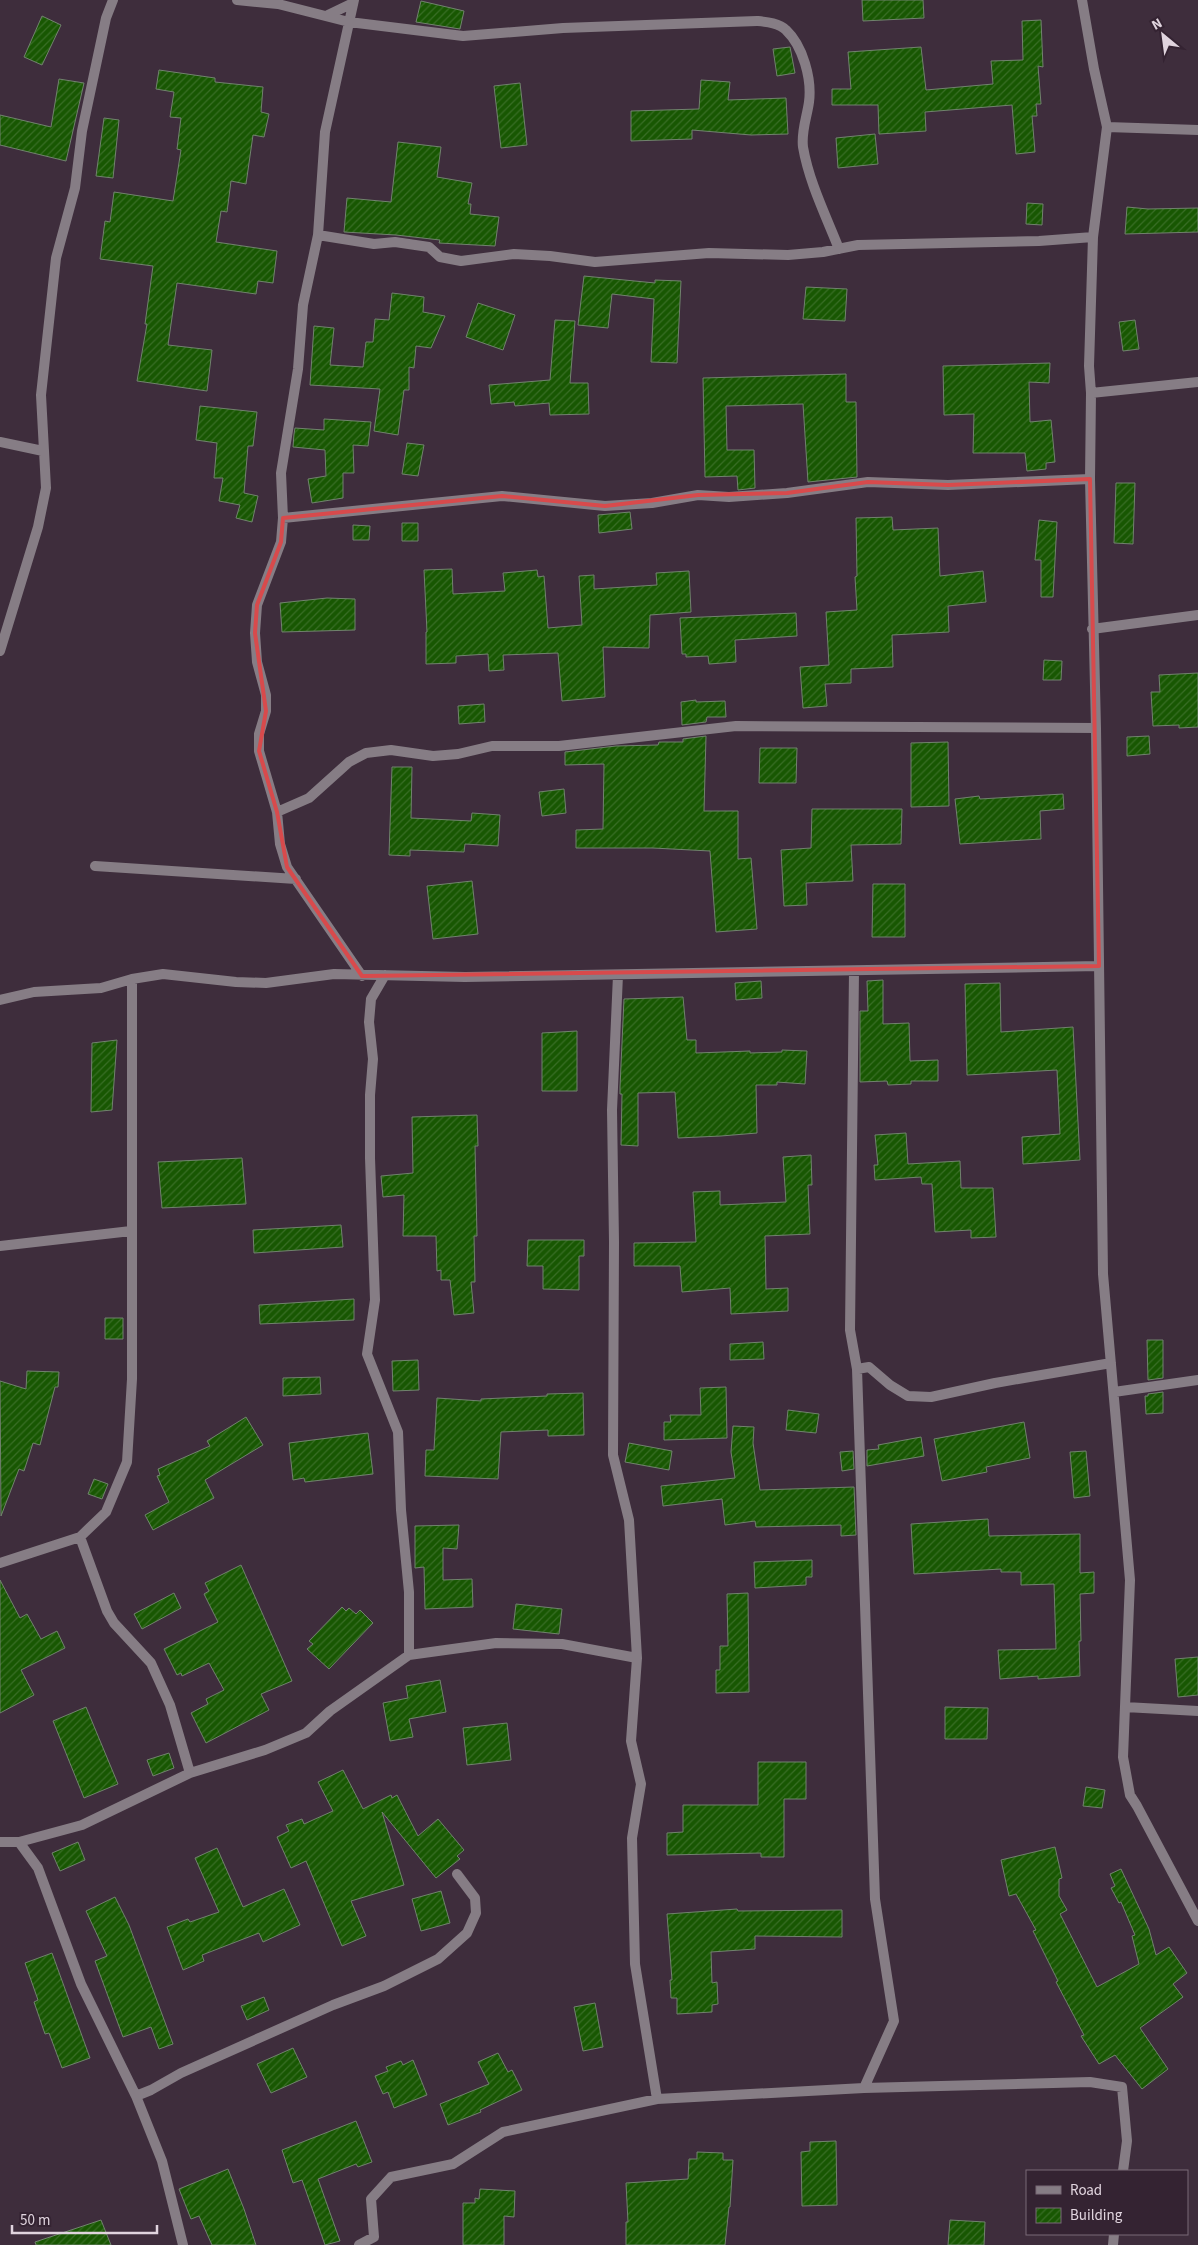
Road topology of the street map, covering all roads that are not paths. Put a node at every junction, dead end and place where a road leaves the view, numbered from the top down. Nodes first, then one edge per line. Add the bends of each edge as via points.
1 (113, 0) edge
2 (237, 0) edge
3 (1082, 0) edge
4 (353, 2) edge
5 (328, 15) junction
6 (349, 22) junction
7 (1107, 127) junction
8 (1198, 130) edge
9 (318, 235) junction
10 (1093, 237) junction
11 (839, 249) junction
12 (1198, 382) edge
13 (1091, 393) junction
14 (0, 442) edge
15 (43, 451) junction
16 (1090, 478) junction
17 (283, 518) junction
18 (1198, 615) edge
19 (1092, 629) junction
20 (0, 651) edge
21 (1096, 728) junction
22 (277, 812) junction
23 (95, 866) dead end
24 (296, 880) junction
25 (1099, 966) junction
26 (854, 971) junction
27 (618, 974) junction
28 (385, 975) junction
29 (362, 976) junction
30 (132, 979) junction
31 (0, 1000) edge
32 (131, 1231) junction
33 (0, 1246) edge
34 (1111, 1363) junction
35 (857, 1369) junction
36 (1198, 1380) edge
37 (1114, 1392) junction
38 (80, 1537) junction
39 (0, 1563) edge
40 (409, 1655) junction
41 (637, 1658) junction
42 (1125, 1708) junction
43 (1198, 1711) edge
44 (190, 1773) junction
45 (0, 1842) edge
46 (20, 1842) junction
47 (458, 1874) dead end
48 (1198, 1921) edge
49 (864, 2088) junction
50 (136, 2096) junction
51 (657, 2099) junction
52 (1123, 2170) edge
53 (183, 2245) edge
54 (359, 2245) edge

1 - 15 street via 106,18 82,131 74,188 56,258 41,394
2 - 5 street via 278,4
3 - 7 street
4 - 5 street
4 - 6 street
5 - 6 street
6 - 9 street via 325,132
6 - 11 street via 463,36 563,28 757,21 777,24 786,30 797,46 806,67 809,101 802,134 803,148
7 - 8 street
7 - 10 street
9 - 11 street via 374,244 395,242 429,247 440,257 461,261 514,254 594,262 709,253 788,255
9 - 17 street via 303,305 298,369 281,474
10 - 11 street via 858,245
10 - 13 street via 1088,366
12 - 13 street
13 - 16 street
14 - 15 street
15 - 20 street via 46,488 35,537
16 - 17 street via 948,485 868,482 787,493 729,497 698,495 652,503 605,506 502,496
16 - 19 street
17 - 22 street via 281,542 257,605 254,633 257,662 266,695 258,750
18 - 19 street
19 - 21 street
21 - 22 street via 736,726 559,746 492,746 433,756 391,750 366,753 349,762 309,798
21 - 25 street
22 - 24 street via 280,844 287,868
23 - 24 street
24 - 29 street
25 - 26 street
25 - 34 street via 1103,1274
26 - 27 street
26 - 35 street via 850,1330
27 - 28 street
27 - 41 street via 612,1110 613,1455 629,1520
28 - 29 street
28 - 40 street via 371,999 369,1022 373,1059 370,1158 375,1300 367,1354 398,1432 409,1592
29 - 30 street via 334,974 266,983 163,974
30 - 31 street via 101,988 34,992
30 - 32 street
32 - 33 street
32 - 38 street via 132,1379 127,1462 106,1512
34 - 35 street via 931,1397 908,1396 869,1367
34 - 37 street
35 - 49 street via 875,1899 894,2021
36 - 37 street
37 - 42 street via 1130,1580
38 - 39 street
38 - 44 street via 106,1611 151,1663 170,1705
40 - 41 street via 496,1643 562,1644
40 - 44 street via 330,1711 306,1734
41 - 51 street via 631,1741 641,1784 632,1838 635,1964
42 - 43 street
42 - 48 street via 1123,1757 1130,1795
44 - 46 street via 82,1826
45 - 46 street
46 - 50 street via 38,1868 81,1984
47 - 50 street via 475,1898 476,1913 467,1932 438,1958 384,1986 325,2009
49 - 51 street
49 - 52 street via 1090,2082 1122,2087 1127,2141
50 - 53 street via 162,2161
51 - 54 street via 503,2132 453,2164 391,2177 371,2199 374,2237

